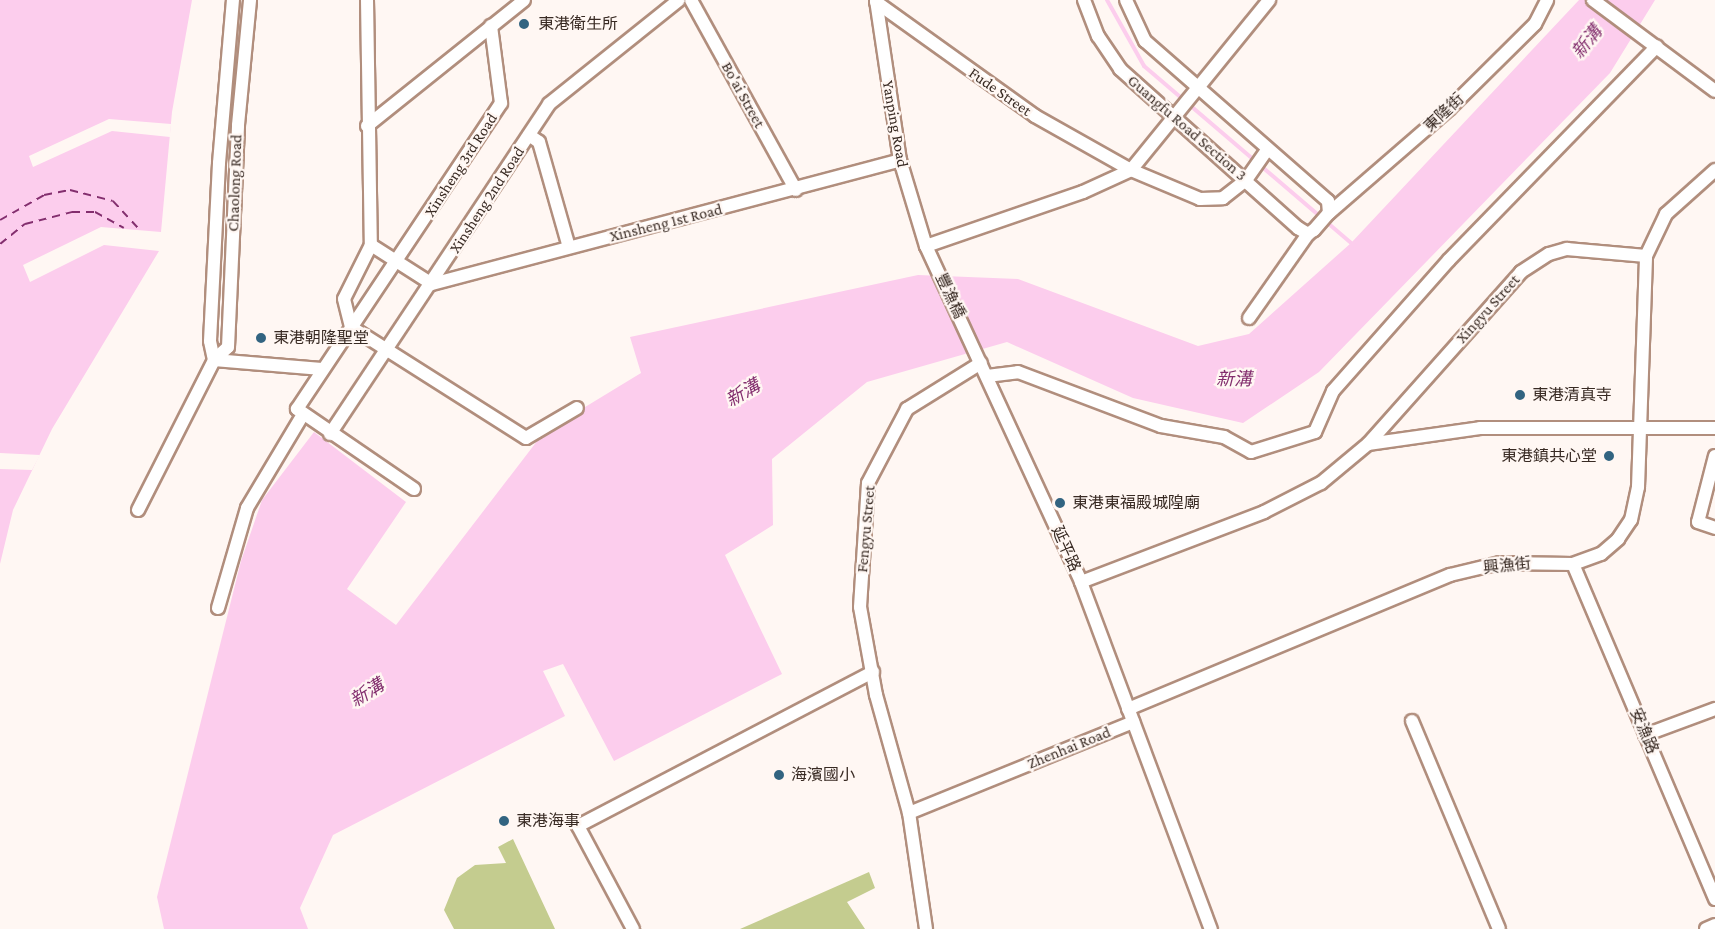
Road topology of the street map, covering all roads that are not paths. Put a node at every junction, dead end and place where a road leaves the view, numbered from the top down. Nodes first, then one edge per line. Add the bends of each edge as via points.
1 (233, 0) edge
2 (250, 0) edge
3 (367, 0) edge
4 (524, 0) edge
5 (679, 0) edge
6 (691, 0) edge
7 (1084, 0) edge
8 (1126, 0) edge
9 (1269, 0) edge
10 (1547, 0) edge
11 (1593, 0) edge
12 (876, 1) edge
13 (491, 26) junction
14 (1657, 46) junction
15 (1194, 91) junction
16 (1715, 92) edge
17 (1176, 115) junction
18 (367, 126) junction
19 (529, 135) junction
20 (1268, 149) junction
21 (900, 160) junction
22 (1131, 170) junction
23 (1715, 170) edge
24 (1245, 180) junction
25 (796, 190) junction
26 (1329, 213) junction
27 (1311, 232) junction
28 (371, 245) junction
29 (926, 246) junction
30 (569, 247) junction
31 (1646, 256) junction
32 (398, 262) junction
33 (432, 284) junction
34 (1250, 318) dead end
35 (351, 327) junction
36 (974, 347) joint
37 (386, 348) junction
38 (214, 360) junction
39 (981, 363) junction
40 (322, 369) junction
41 (987, 376) junction
42 (578, 408) dead end
43 (302, 416) junction
44 (1715, 428) edge
45 (1642, 429) junction
46 (330, 434) junction
47 (1368, 444) junction
48 (1715, 456) edge
49 (414, 489) dead end
50 (138, 510) dead end
51 (1715, 528) edge
52 (1573, 564) junction
53 (1081, 582) junction
54 (218, 608) dead end
55 (873, 672) junction
56 (1128, 709) junction
57 (1715, 709) edge
58 (1412, 721) dead end
59 (1133, 722) junction
60 (1645, 735) junction
61 (909, 813) junction
62 (1715, 899) edge
63 (1715, 926) edge
64 (633, 929) edge
65 (926, 929) edge
66 (1211, 929) edge
67 (1499, 929) edge
68 (1706, 929) edge

1 - 38 street, Chaolong Road via 219,163 210,341
2 - 38 street, Chaolong Road via 237,125 228,347
3 - 18 street
4 - 13 street
5 - 19 street, Xinsheng 2nd Road via 570,85
6 - 25 street, Bo'ai Street
7 - 17 street, Guangfu Road Section 3 via 1098,36 1120,69
8 - 15 street via 1145,41
9 - 15 street
10 - 26 street, 東隆街 via 1535,24 1449,110
11 - 14 street
12 - 21 street, Yanping Road
12 - 22 street, Fude Street via 1035,116
13 - 18 street
13 - 32 street, Xinsheng 3rd Road via 501,104
14 - 16 street
14 - 41 street via 1410,304 1333,391 1315,432 1251,453 1224,437 1161,426 1018,372
15 - 17 street
15 - 20 street
17 - 22 street
17 - 24 street, Guangfu Road Section 3
18 - 28 street
19 - 30 street via 539,142
19 - 33 street, Xinsheng 2nd Road
20 - 24 street
20 - 26 street via 1328,201
21 - 25 street, Xinsheng 1st Road
21 - 29 street, Yanping Road
22 - 24 street, Fude Street via 1212,201
22 - 29 street via 1083,192
23 - 31 street via 1665,214
24 - 27 street, Guangfu Road Section 3
25 - 30 street, Xinsheng 1st Road
26 - 27 street, 東隆街
27 - 34 street, 東隆街
28 - 32 street
28 - 35 street via 344,299
29 - 36 street, 豐漁橋
30 - 33 street, Xinsheng 1st Road
31 - 45 street, 興漁街
31 - 47 street, Xingyu Street via 1567,249 1521,272
32 - 33 street
32 - 35 street, Xinsheng 3rd Road
33 - 37 street, Xinsheng 2nd Road
35 - 37 street
35 - 40 street, Xinsheng 3rd Road
36 - 39 street, 延平路
37 - 42 street via 526,438
37 - 46 street, Xinsheng 2nd Road
38 - 40 street
38 - 50 street, Chaolong Road
39 - 41 street, 延平路
39 - 55 street, Fengyu Street via 908,409 868,483 860,607
40 - 43 street, Xinsheng 3rd Road via 297,409
41 - 53 street, 延平路
43 - 46 street
43 - 54 street, Xinsheng 3rd Road via 247,508
44 - 45 street
45 - 47 street via 1596,424 1479,428
45 - 52 street, 興漁街 via 1631,520 1601,554
46 - 49 street
47 - 53 street, Xingyu Street via 1321,483 1264,512
48 - 51 street via 1698,522
52 - 56 street, 興漁街 via 1500,563 1450,575
52 - 60 street, 安漁路
53 - 56 street, 延平路
55 - 61 street, Fengyu Street
55 - 64 street via 578,826
56 - 59 street, 延平路
57 - 60 street
58 - 67 street
59 - 61 street, Zhenhai Road
59 - 66 street, Zhenhai Road
60 - 62 street, 安漁路
61 - 65 street
63 - 68 street

